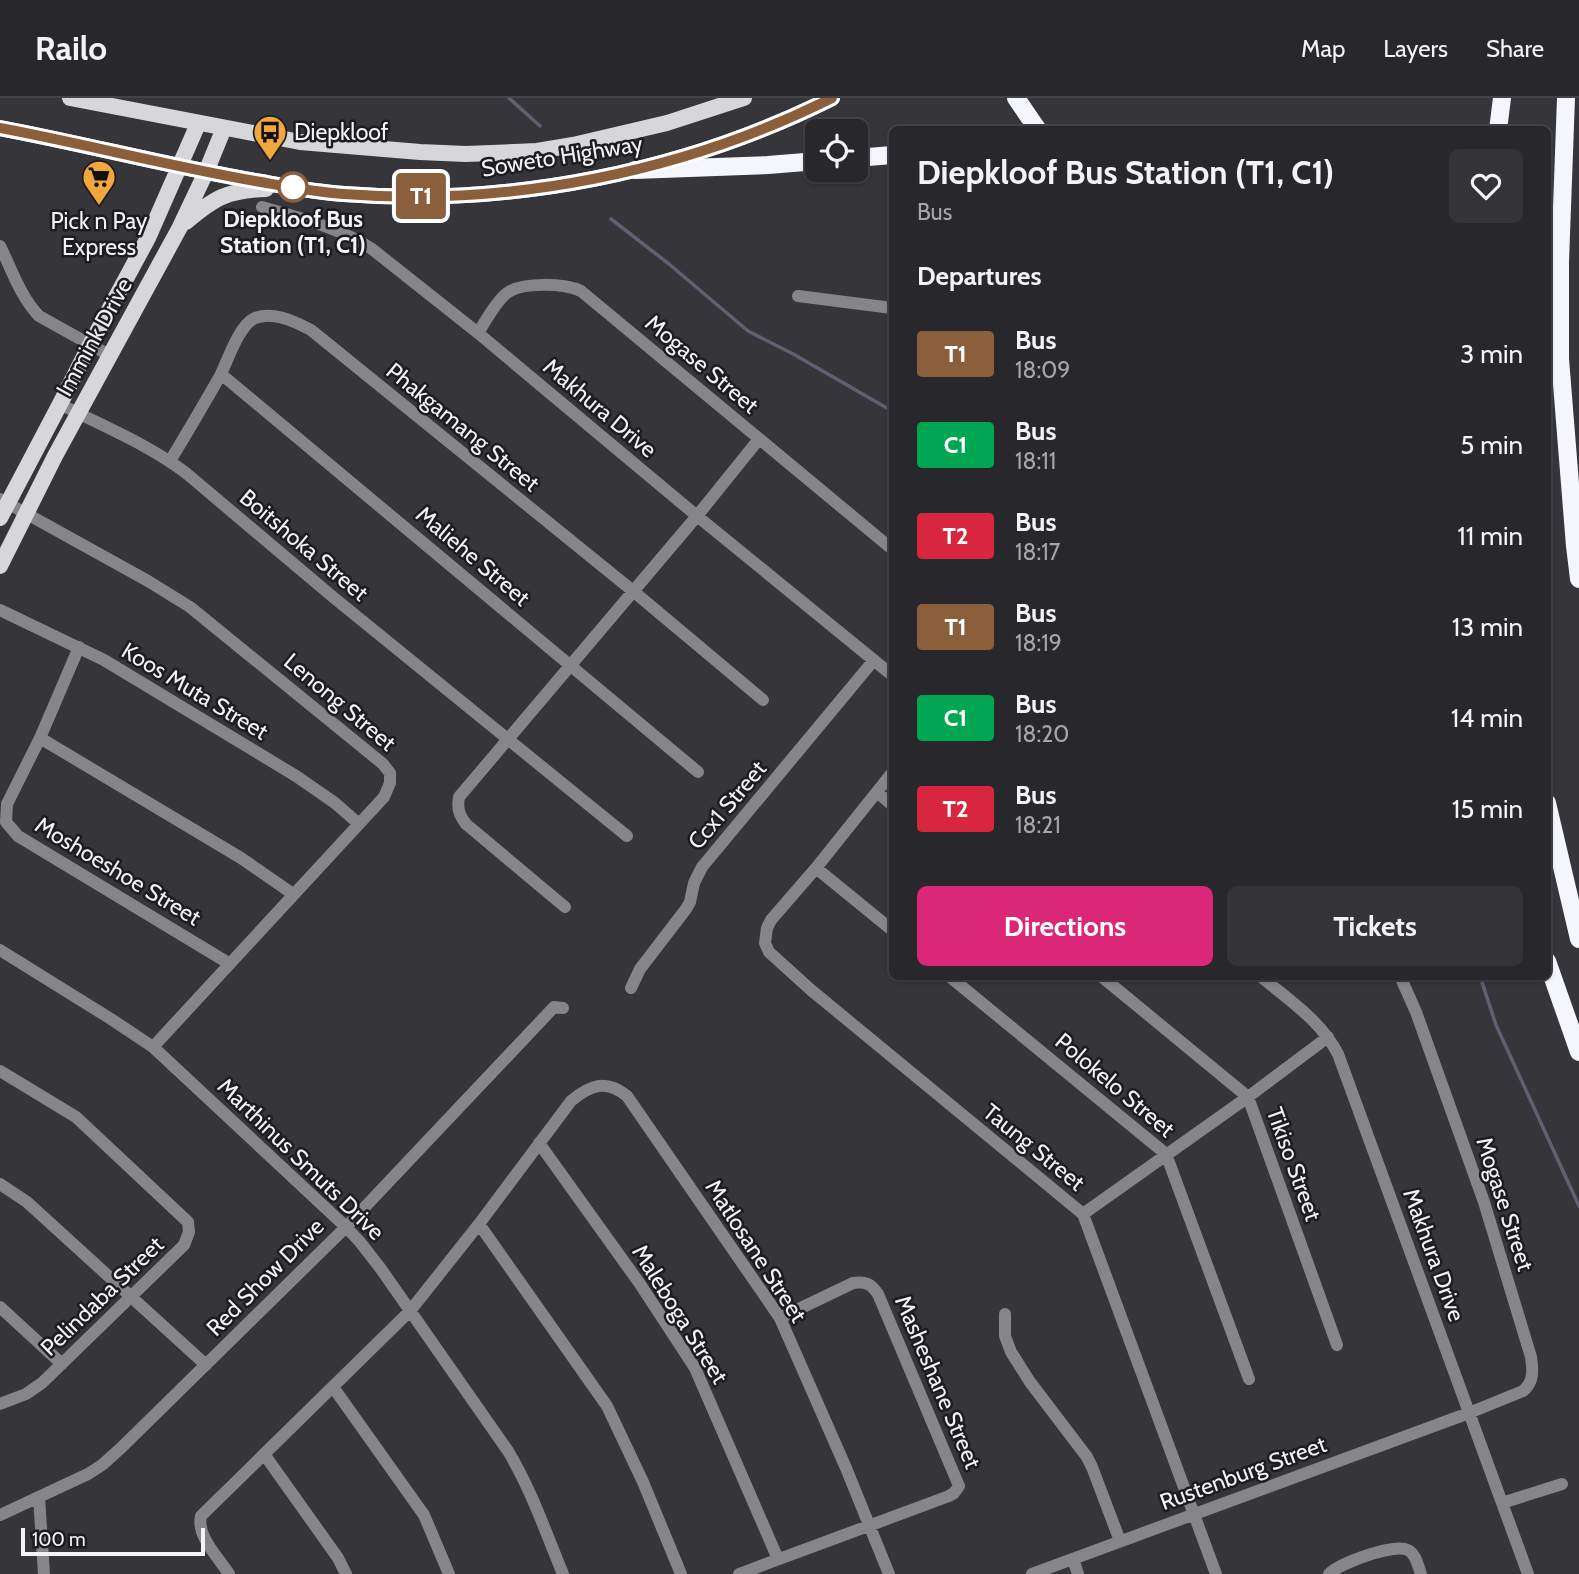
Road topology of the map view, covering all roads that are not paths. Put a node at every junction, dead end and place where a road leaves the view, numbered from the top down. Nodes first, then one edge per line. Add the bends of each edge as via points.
1 (70, 98) edge
2 (744, 98) edge
3 (832, 98) edge
4 (1016, 98) edge
5 (1502, 98) edge
6 (1566, 98) edge
7 (198, 124) junction
8 (1035, 126) edge
9 (1498, 126) edge
10 (0, 128) edge
11 (224, 128) junction
12 (889, 155) edge
13 (868, 157) edge
14 (805, 162) edge
15 (180, 166) junction
16 (635, 170) junction
17 (206, 172) junction
18 (307, 190) junction
19 (262, 207) dead end
20 (180, 227) junction
21 (0, 246) edge
22 (798, 296) dead end
23 (889, 308) edge
24 (478, 333) junction
25 (90, 345) junction
26 (109, 355) junction
27 (221, 374) junction
28 (60, 404) junction
29 (78, 413) junction
30 (759, 439) junction
31 (170, 461) junction
32 (2, 506) edge
33 (26, 512) junction
34 (696, 516) junction
35 (889, 547) edge
36 (0, 566) edge
37 (1579, 579) edge
38 (633, 591) junction
39 (0, 610) edge
40 (79, 647) junction
41 (874, 660) junction
42 (571, 664) junction
43 (889, 673) edge
44 (763, 700) dead end
45 (40, 738) junction
46 (508, 740) junction
47 (698, 772) dead end
48 (889, 777) edge
49 (877, 792) junction
50 (889, 802) edge
51 (1551, 820) edge
52 (359, 824) junction
53 (626, 836) dead end
54 (816, 868) junction
55 (293, 894) junction
56 (565, 906) dead end
57 (889, 928) edge
58 (1579, 939) edge
59 (0, 950) edge
60 (230, 964) junction
61 (1551, 972) edge
62 (954, 980) edge
63 (1106, 980) edge
64 (1265, 980) edge
65 (1402, 980) edge
66 (631, 988) dead end
67 (563, 1008) dead end
68 (1328, 1037) junction
69 (153, 1047) junction
70 (1579, 1052) edge
71 (0, 1071) edge
72 (1248, 1097) junction
73 (539, 1143) junction
74 (1166, 1154) junction
75 (0, 1184) edge
76 (1083, 1214) junction
77 (479, 1224) junction
78 (346, 1227) junction
79 (131, 1297) junction
80 (0, 1307) edge
81 (410, 1311) junction
82 (1005, 1314) dead end
83 (780, 1318) junction
84 (1337, 1345) dead end
85 (62, 1364) junction
86 (206, 1365) junction
87 (1249, 1379) dead end
88 (333, 1387) junction
89 (0, 1405) edge
90 (1469, 1413) junction
91 (264, 1454) junction
92 (1562, 1484) dead end
93 (39, 1497) junction
94 (1502, 1503) junction
95 (0, 1515) edge
96 (1194, 1515) junction
97 (868, 1526) junction
98 (1120, 1541) junction
99 (778, 1559) junction
100 (1073, 1559) junction
101 (44, 1574) edge
102 (229, 1574) edge
103 (346, 1574) edge
104 (449, 1574) edge
105 (563, 1574) edge
106 (681, 1574) edge
107 (739, 1574) edge
108 (889, 1574) edge
109 (1032, 1574) edge
110 (1078, 1574) edge
111 (1216, 1574) edge
112 (1329, 1574) edge
113 (1421, 1574) edge
114 (1528, 1574) edge

1 - 7 main road, Soweto Highway
2 - 11 main road, Soweto Highway via 632,132 507,153 359,148
3 - 16 main road, Soweto Highway via 726,144
4 - 8 highway
5 - 9 highway
6 - 37 highway via 1560,359
7 - 11 main road, Soweto Highway
7 - 15 main road, Immink Drive
10 - 15 main road, Soweto Highway
11 - 17 main road, Immink Drive
12 - 13 highway
14 - 16 highway
15 - 17 main road, Soweto Highway
15 - 25 main road, Immink Drive via 148,238
16 - 18 main road, Soweto Highway via 532,189 460,195 394,197
17 - 18 main road, Soweto Highway
17 - 20 main road, Immink Drive
18 - 20 main road via 227,194
19 - 24 street, Makhura Drive via 359,240
20 - 26 main road, Immink Drive
21 - 25 street via 30,307
22 - 23 street
24 - 30 street, Mogase Street via 507,292 533,286 573,287
24 - 34 street, Makhura Drive
25 - 26 street
25 - 28 main road, Immink Drive
26 - 29 main road, Immink Drive
27 - 31 street, Phakgamang Street
27 - 38 street, Phakgamang Street via 239,336 255,318 271,315 301,324
27 - 42 street, Maliehe Street
28 - 29 street, Boitshoka Street
28 - 32 main road, Immink Drive
29 - 31 street, Boitshoka Street
29 - 33 main road, Immink Drive
30 - 34 street
30 - 35 street, Mogase Street
31 - 46 street, Boitshoka Street
32 - 33 street, Lenong Street
33 - 36 main road, Immink Drive
33 - 52 street, Lenong Street via 171,593 387,768 391,778 388,791
34 - 38 street
34 - 41 street, Makhura Drive
38 - 42 street
38 - 44 street, Phakgamang Street
39 - 40 street, Koos Muta Street
40 - 45 street, Moshoeshoe Street
40 - 52 street, Koos Muta Street via 296,776
41 - 43 street, Makhura Drive
41 - 66 street, Ccx1 Street via 702,867 690,902
42 - 46 street
42 - 47 street, Maliehe Street
45 - 55 street
45 - 60 street, Moshoeshoe Street via 7,804 6,822 11,828
46 - 53 street, Boitshoka Street
46 - 56 street via 459,797 460,816
48 - 49 street
49 - 50 street
49 - 54 street
51 - 58 highway
52 - 55 street, Lenong Street
54 - 57 street
54 - 76 street, Taung Street via 771,920 766,949
55 - 60 street, Lenong Street
59 - 69 street, Marthinus Smuts Drive
60 - 69 street, Lenong Street
61 - 70 highway
62 - 74 street, Polokelo Street
63 - 72 street, Tikiso Street
64 - 68 street, Makhura Drive
65 - 90 street, Mogase Street via 1484,1202 1531,1357 1528,1387
67 - 78 street, Red Show Drive via 554,1007
68 - 72 street
68 - 90 street, Makhura Drive via 1343,1066
69 - 78 street, Marthinus Smuts Drive
71 - 79 street, Pelindaba Street via 76,1117 188,1222 184,1245
72 - 74 street
72 - 84 street, Tikiso Street
73 - 77 street
73 - 83 street, Matlosane Street via 586,1089 610,1086 619,1090
73 - 99 street, Maleboga Street via 695,1368
74 - 76 street
74 - 87 street, Polokelo Street
75 - 79 street via 27,1202
76 - 96 street, Taung Street
77 - 81 street
77 - 106 street via 607,1406
78 - 81 street, Marthinus Smuts Drive
78 - 86 street, Red Show Drive
79 - 85 street, Pelindaba Street
79 - 86 street
80 - 85 street
81 - 88 street
81 - 105 street, Marthinus Smuts Drive via 519,1469
82 - 98 street via 1011,1352 1093,1466
83 - 97 street, Matlosane Street
83 - 97 street, Masheshane Street via 853,1283 873,1287 959,1483 949,1496
85 - 89 street, Pelindaba Street via 35,1388
86 - 93 street, Red Show Drive via 102,1465
88 - 91 street
88 - 104 street via 424,1515
90 - 94 street, Makhura Drive
90 - 96 street, Rustenburg Street
91 - 102 street via 201,1516 206,1540
91 - 103 street
92 - 94 street
93 - 95 street, Red Show Drive
93 - 101 street
94 - 114 street, Makhura Drive
96 - 98 street, Rustenburg Street
96 - 111 street, Taung Street
97 - 99 street, Masheshane Street
97 - 108 street, Matlosane Street
98 - 100 street, Rustenburg Street
99 - 107 street, Masheshane Street
100 - 109 street, Rustenburg Street
100 - 110 street
112 - 113 street via 1345,1563 1398,1548 1413,1554

